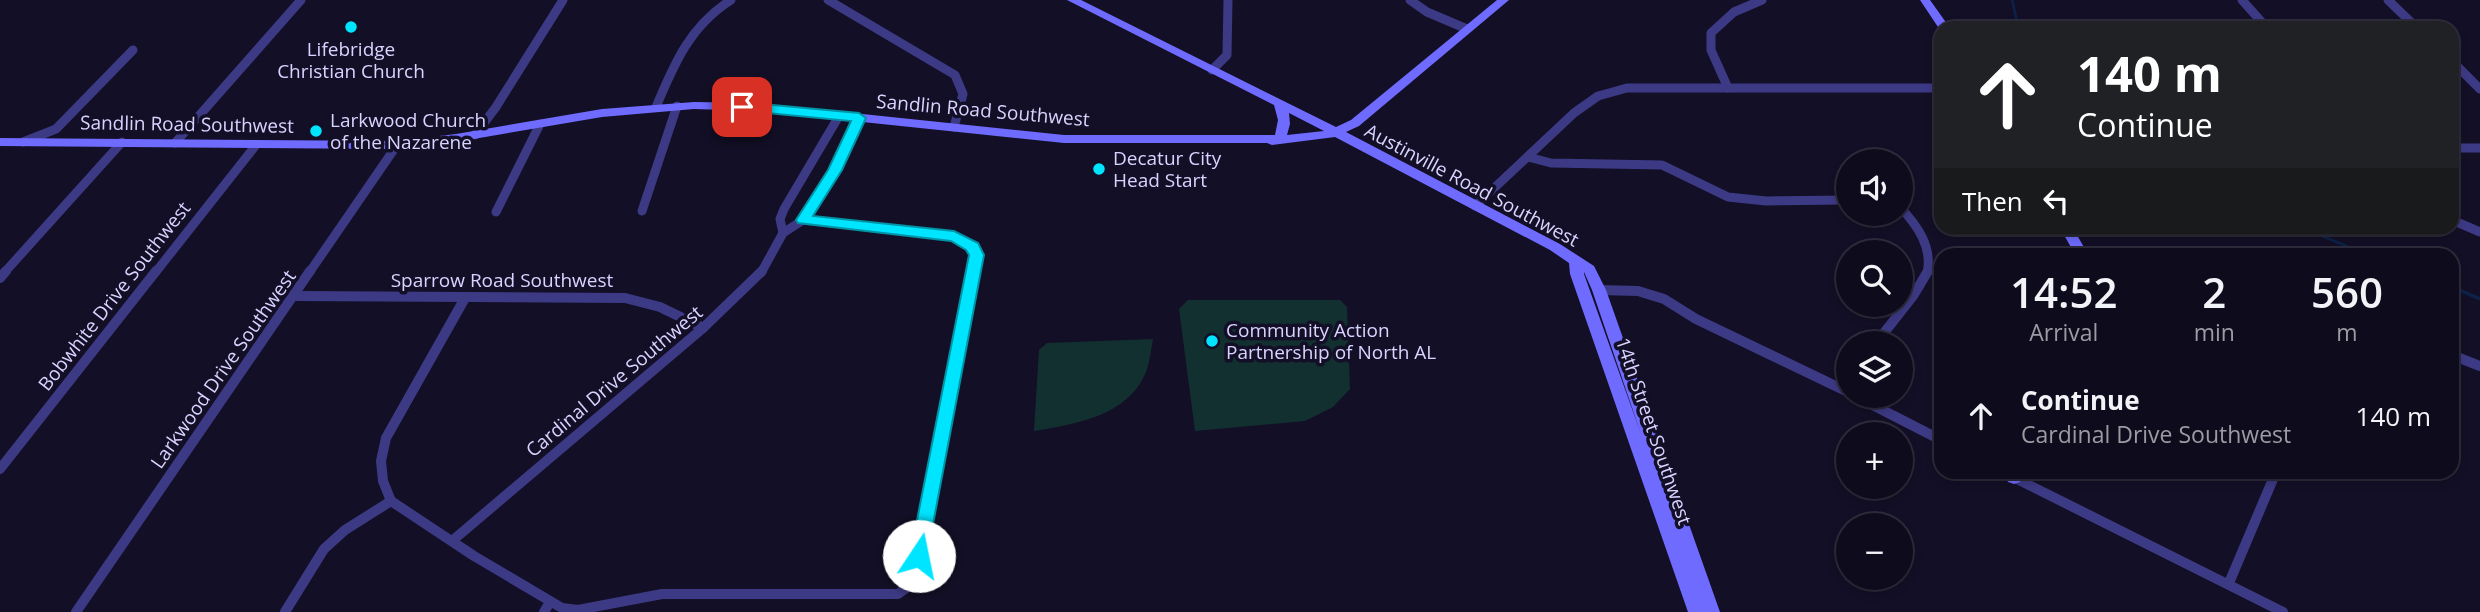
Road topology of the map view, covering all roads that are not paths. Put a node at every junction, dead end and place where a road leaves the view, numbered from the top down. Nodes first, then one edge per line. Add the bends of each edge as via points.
1 (300, 0) edge
2 (563, 0) edge
3 (731, 0) edge
4 (828, 0) edge
5 (1072, 0) edge
6 (1228, 0) edge
7 (1410, 0) edge
8 (1504, 0) edge
9 (1762, 0) edge
10 (1925, 0) edge
11 (2242, 0) edge
12 (2388, 0) edge
13 (1083, 3) edge
14 (1940, 21) edge
15 (2261, 21) edge
16 (2410, 21) edge
17 (1467, 29) junction
18 (133, 50) dead end
19 (2459, 68) edge
20 (1212, 70) junction
21 (1728, 88) junction
22 (1934, 88) edge
23 (2480, 89) edge
24 (1279, 104) junction
25 (677, 106) junction
26 (656, 107) junction
27 (839, 116) junction
28 (859, 118) junction
29 (540, 124) junction
30 (954, 127) junction
31 (56, 128) junction
32 (1335, 133) junction
33 (475, 135) junction
34 (1270, 141) junction
35 (0, 142) edge
36 (23, 142) junction
37 (122, 142) junction
38 (65, 143) junction
39 (175, 143) junction
40 (256, 145) junction
41 (397, 145) junction
42 (2459, 148) edge
43 (2480, 148) edge
44 (1528, 157) junction
45 (1836, 200) edge
46 (1475, 206) junction
47 (784, 209) junction
48 (642, 211) dead end
49 (496, 212) dead end
50 (806, 216) junction
51 (1913, 220) edge
52 (2459, 223) edge
53 (2480, 232) edge
54 (782, 233) junction
55 (1576, 263) junction
56 (0, 278) edge
57 (1598, 290) junction
58 (294, 296) junction
59 (465, 298) junction
60 (703, 328) junction
61 (1885, 331) edge
62 (2459, 358) edge
63 (2480, 366) edge
64 (1836, 382) edge
65 (1878, 408) edge
66 (1934, 436) edge
67 (0, 469) edge
68 (2021, 479) edge
69 (2273, 479) edge
70 (391, 501) junction
71 (452, 541) junction
72 (2229, 583) junction
73 (547, 607) edge
74 (76, 612) edge
75 (285, 612) edge
76 (1697, 612) edge
77 (1711, 612) edge
78 (2283, 612) edge

1 - 39 street
2 - 33 street
3 - 26 street via 691,32
4 - 30 street via 955,75 963,94
5 - 13 street, Austinville Road Southwest
6 - 20 street via 1227,55
7 - 17 street
8 - 17 street
9 - 21 street via 1734,12 1711,33 1711,50
10 - 14 street
11 - 15 street
12 - 16 street
13 - 20 street, Austinville Road Southwest
17 - 32 street via 1355,123
18 - 31 street
19 - 23 street
20 - 24 street, Austinville Road Southwest
21 - 22 street
21 - 44 street via 1614,90 1574,113
24 - 32 street, Austinville Road Southwest
24 - 34 street via 1283,128 1280,137
25 - 26 street, Sandlin Road Southwest
25 - 27 street, Sandlin Road Southwest via 756,107
25 - 48 street
26 - 29 street, Sandlin Road Southwest
27 - 28 street, Sandlin Road Southwest
27 - 47 street, Cardinal Drive Southwest
28 - 30 street, Sandlin Road Southwest
28 - 50 street via 835,170
29 - 33 street, Sandlin Road Southwest
29 - 49 street
30 - 34 street, Sandlin Road Southwest via 1064,139
31 - 36 street
31 - 38 street
32 - 34 street, Sandlin Road Southwest
32 - 46 street, Austinville Road Southwest
33 - 41 street, Sandlin Road Southwest
35 - 36 street, Sandlin Road Southwest
36 - 38 street, Sandlin Road Southwest
37 - 38 street, Sandlin Road Southwest
37 - 39 street, Sandlin Road Southwest
37 - 56 street
39 - 40 street, Sandlin Road Southwest
40 - 41 street, Sandlin Road Southwest
40 - 67 street, Bobwhite Drive Southwest
41 - 58 street, Larkwood Drive Southwest
42 - 43 street
44 - 45 street via 1551,163 1662,165 1728,197
44 - 46 street
46 - 55 street, Austinville Road Southwest via 1555,247
47 - 50 street
47 - 54 street, Cardinal Drive Southwest
50 - 54 street
50 - 73 street via 954,236 973,247 976,255 912,584 898,594 662,594 578,610
51 - 61 street via 1928,251 1928,273
52 - 53 street
54 - 60 street, Cardinal Drive Southwest via 758,277
55 - 57 street, Austinville Road Southwest via 1588,269
55 - 76 street, 14th Street Southwest
57 - 64 street via 1638,291 1664,299 1696,319
57 - 77 street, 14th Street Southwest
58 - 59 street, Sparrow Road Southwest
58 - 74 street, Larkwood Drive Southwest
59 - 60 street, Sparrow Road Southwest via 637,299
59 - 70 street via 386,438 381,461
60 - 71 street, Cardinal Drive Southwest
62 - 63 street
65 - 66 street
68 - 72 street
69 - 72 street
70 - 71 street
70 - 75 street via 329,544
71 - 73 street
72 - 78 street

